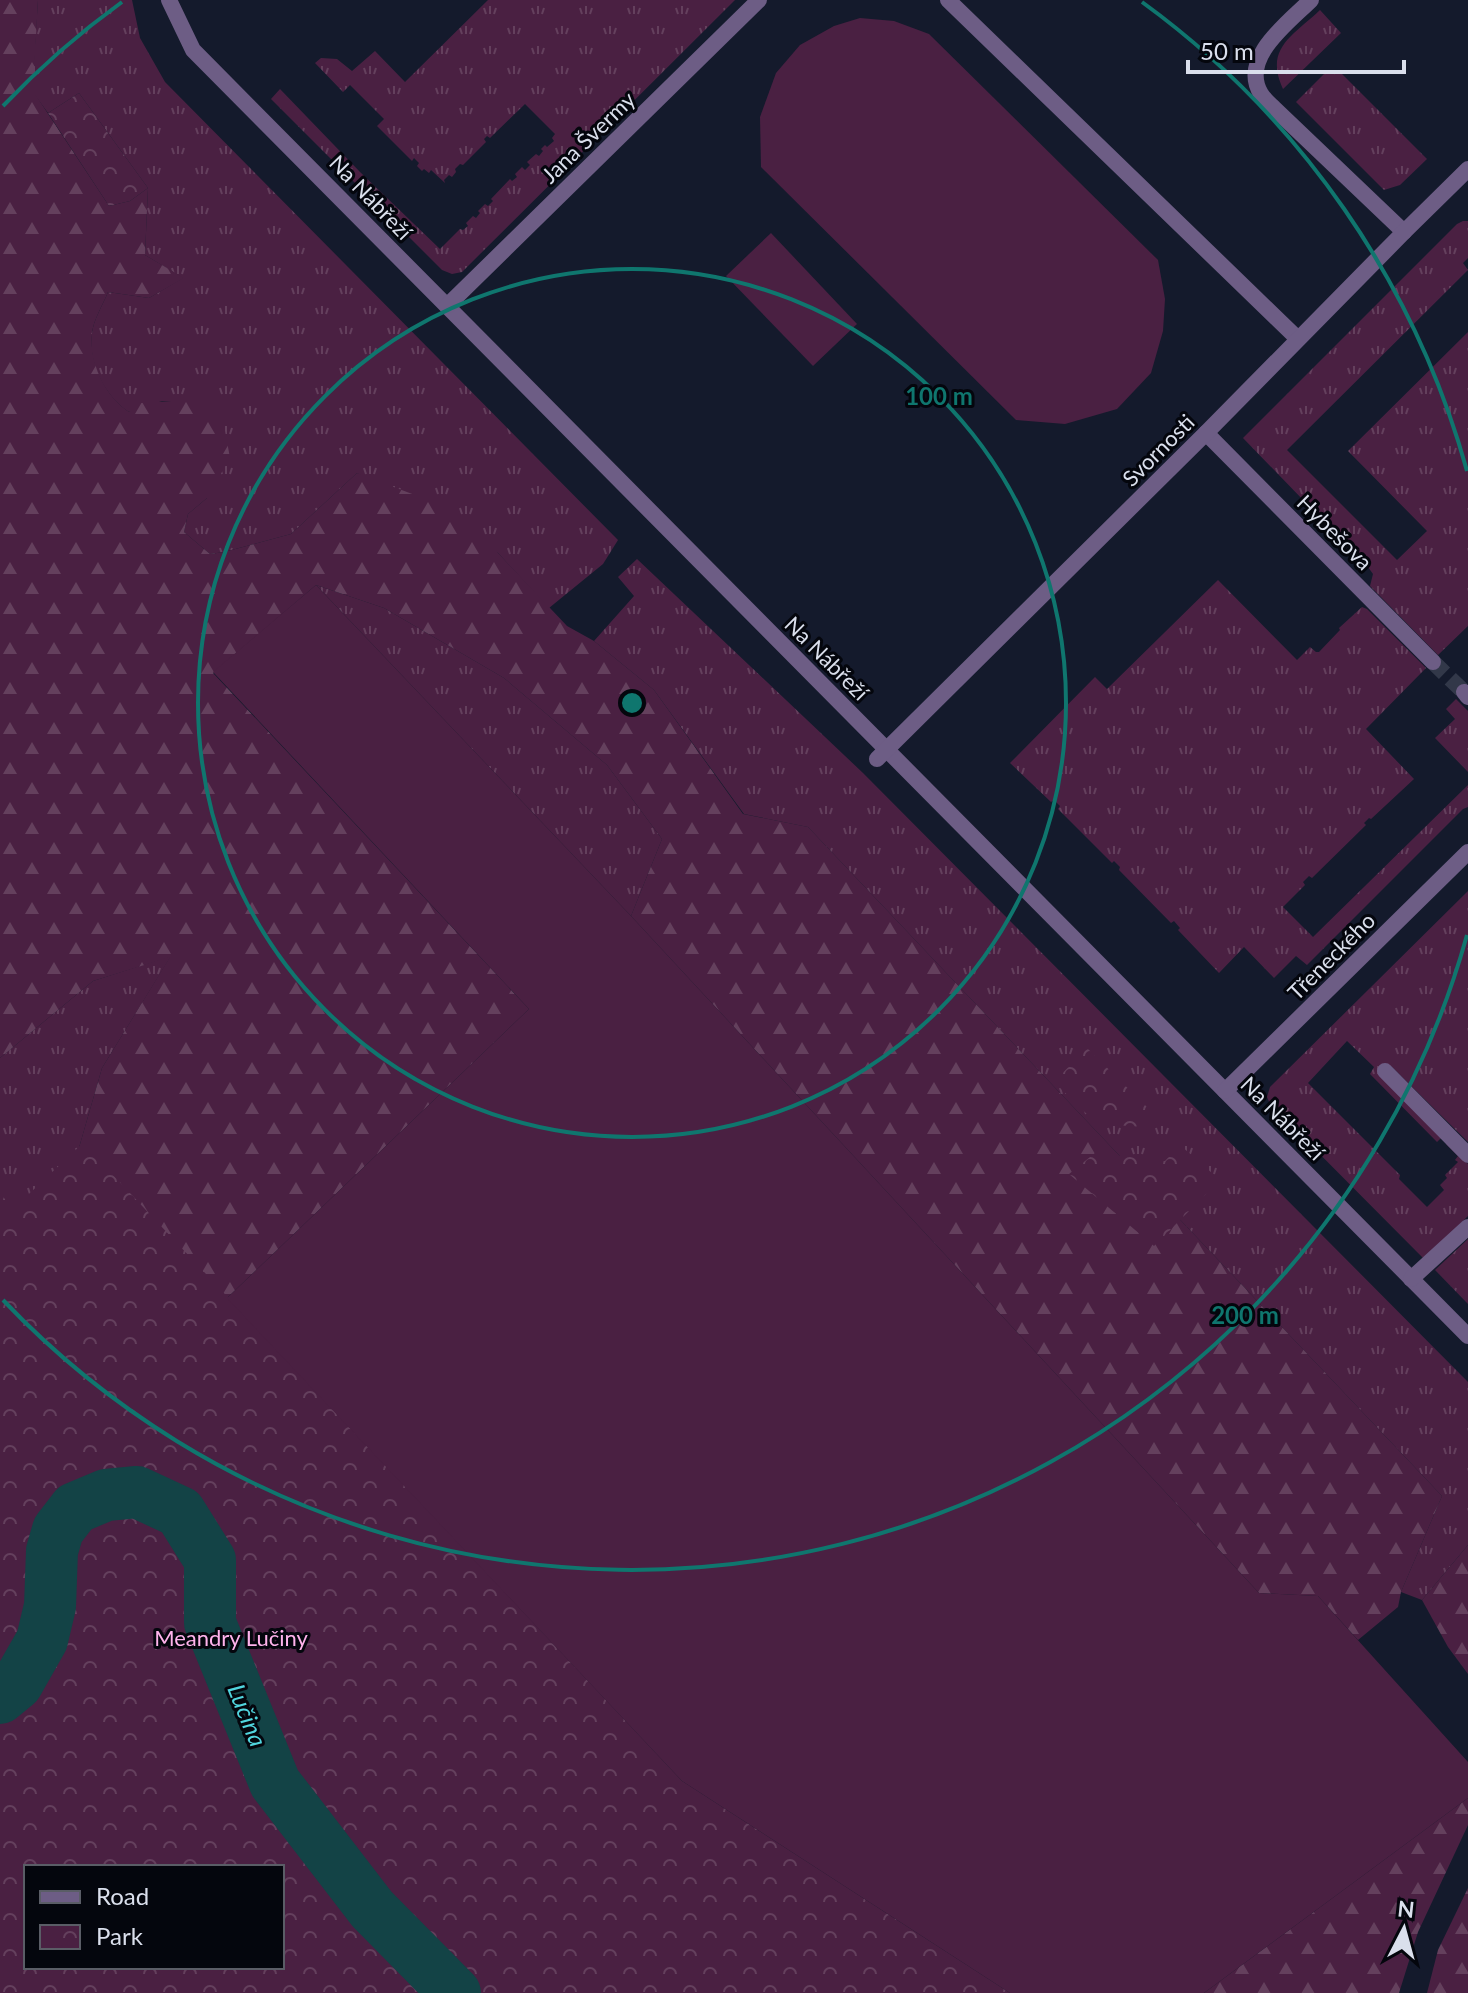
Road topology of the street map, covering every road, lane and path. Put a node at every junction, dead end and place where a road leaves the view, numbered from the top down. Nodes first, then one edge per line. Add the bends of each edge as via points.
1 (169, 0) edge
2 (759, 0) edge
3 (948, 0) edge
4 (1311, 0) edge
5 (1465, 176) edge
6 (1404, 232) junction
7 (447, 306) junction
8 (1298, 339) junction
9 (1206, 433) junction
10 (1433, 662) tunnel mouth
11 (882, 755) junction
12 (1468, 852) edge
13 (1385, 1071) dead end
14 (1225, 1091) junction
15 (1468, 1155) edge
16 (1468, 1227) edge
17 (1411, 1279) junction
18 (1468, 1336) edge

1 - 7 street, Na Nábřeží via 193,50
2 - 7 street, Jana Švermy
3 - 8 street
4 - 6 street via 1266,44 1256,80 1260,93
5 - 6 street, Svornosti
6 - 8 street, Svornosti
7 - 11 street, Na Nábřeží
8 - 9 street, Svornosti
9 - 10 street, Hybešova
9 - 11 street, Svornosti
11 - 14 street, Na Nábřeží
12 - 14 street, Třeneckého
13 - 15 street
14 - 17 street, Na Nábřeží
16 - 17 street
17 - 18 street, Na Nábřeží

